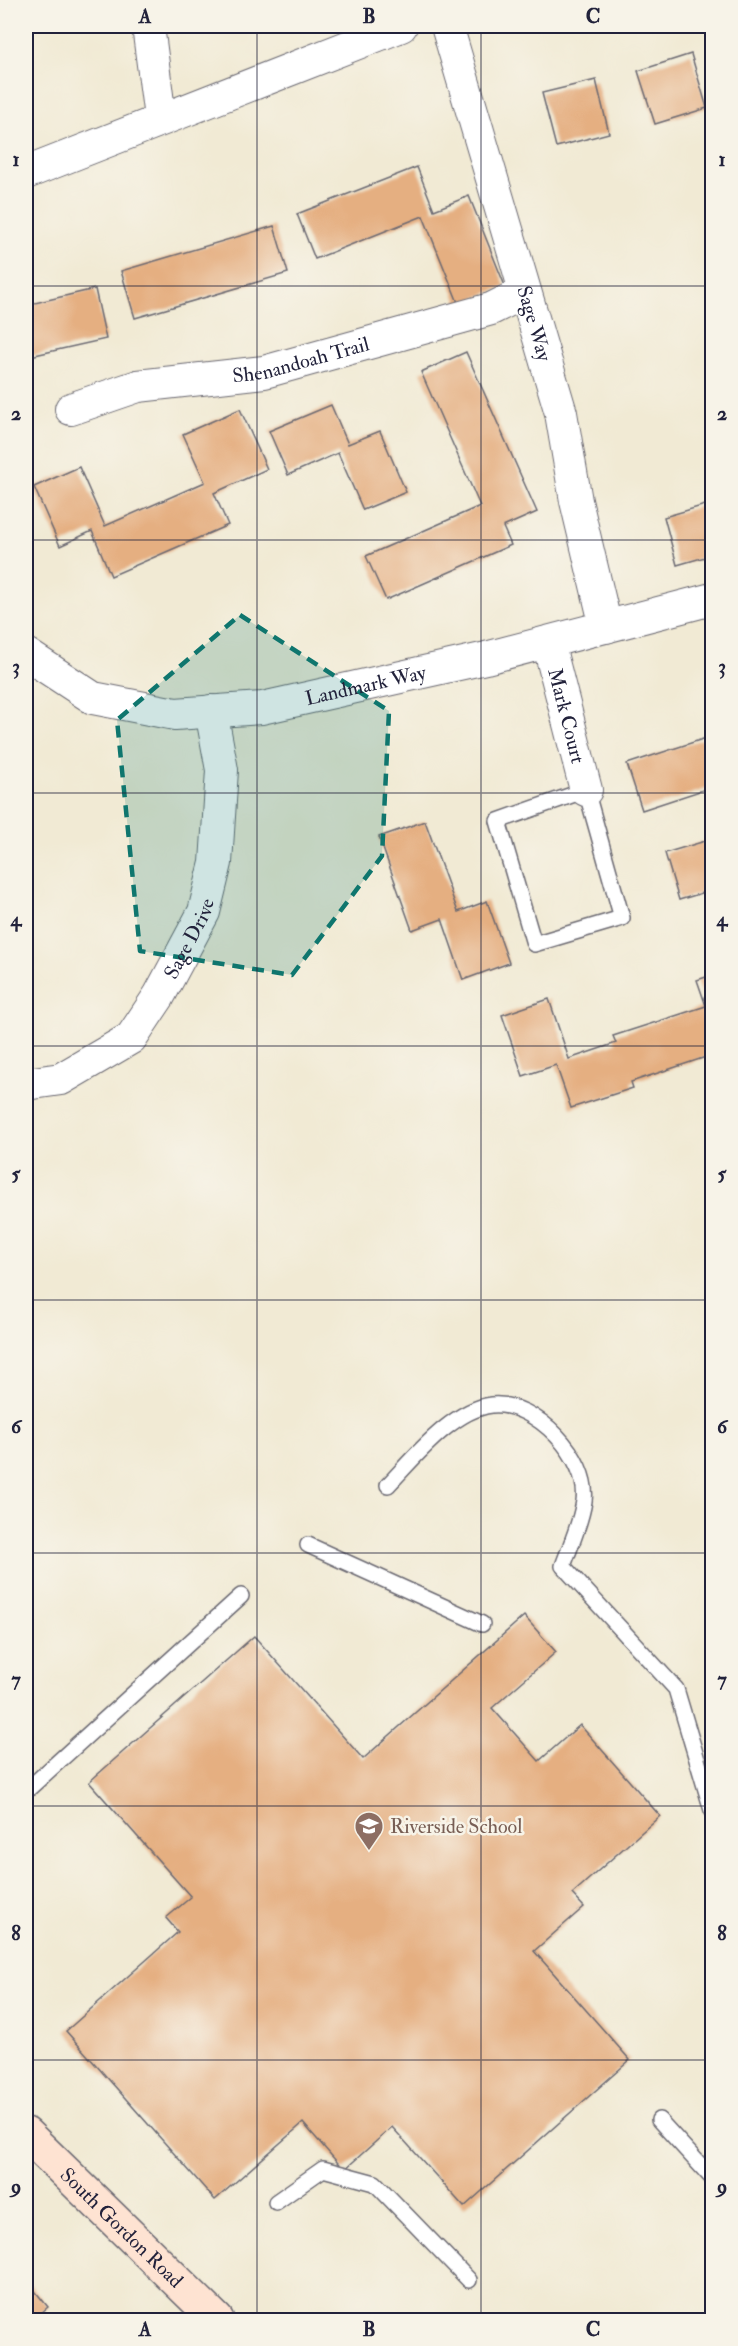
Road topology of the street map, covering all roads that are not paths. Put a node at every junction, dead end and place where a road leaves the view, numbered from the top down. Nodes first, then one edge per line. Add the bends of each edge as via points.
1 (148, 26) edge
2 (401, 26) edge
3 (447, 26) edge
4 (160, 118) junction
5 (26, 173) edge
6 (525, 292) junction
7 (71, 409) dead end
8 (712, 599) edge
9 (606, 627) junction
10 (548, 642) junction
11 (26, 654) edge
12 (211, 711) junction
13 (586, 790) junction
14 (26, 1084) edge
15 (388, 1485) dead end
16 (308, 1545) dead end
17 (241, 1596) dead end
18 (482, 1624) dead end
19 (26, 1791) edge
20 (712, 1810) edge
21 (659, 2120) dead end
22 (26, 2134) edge
23 (712, 2178) edge
24 (276, 2202) dead end
25 (469, 2280) dead end
26 (217, 2320) edge

1 - 4 street
2 - 4 street
3 - 6 street, Sage Way
4 - 5 street
6 - 7 street, Shenandoah Trail via 491,309 264,372 138,386
6 - 9 street, Sage Way via 561,413 576,501
8 - 9 street, Landmark Way
9 - 10 street, Landmark Way
10 - 12 street, Landmark Way via 262,708
10 - 13 street, Mark Court
11 - 12 street, Landmark Way via 93,698 175,714
12 - 14 street, Sage Drive via 222,770 216,863 204,912 159,996 131,1038 61,1079
13 - 13 lane via 622,918 534,945 498,821
15 - 20 lane via 435,1436 465,1415 492,1405 527,1412 556,1435 579,1464 585,1500 563,1566 676,1689
16 - 18 lane
17 - 19 lane
21 - 23 lane
22 - 26 street, South Gordon Road
24 - 25 lane via 323,2169 375,2183

